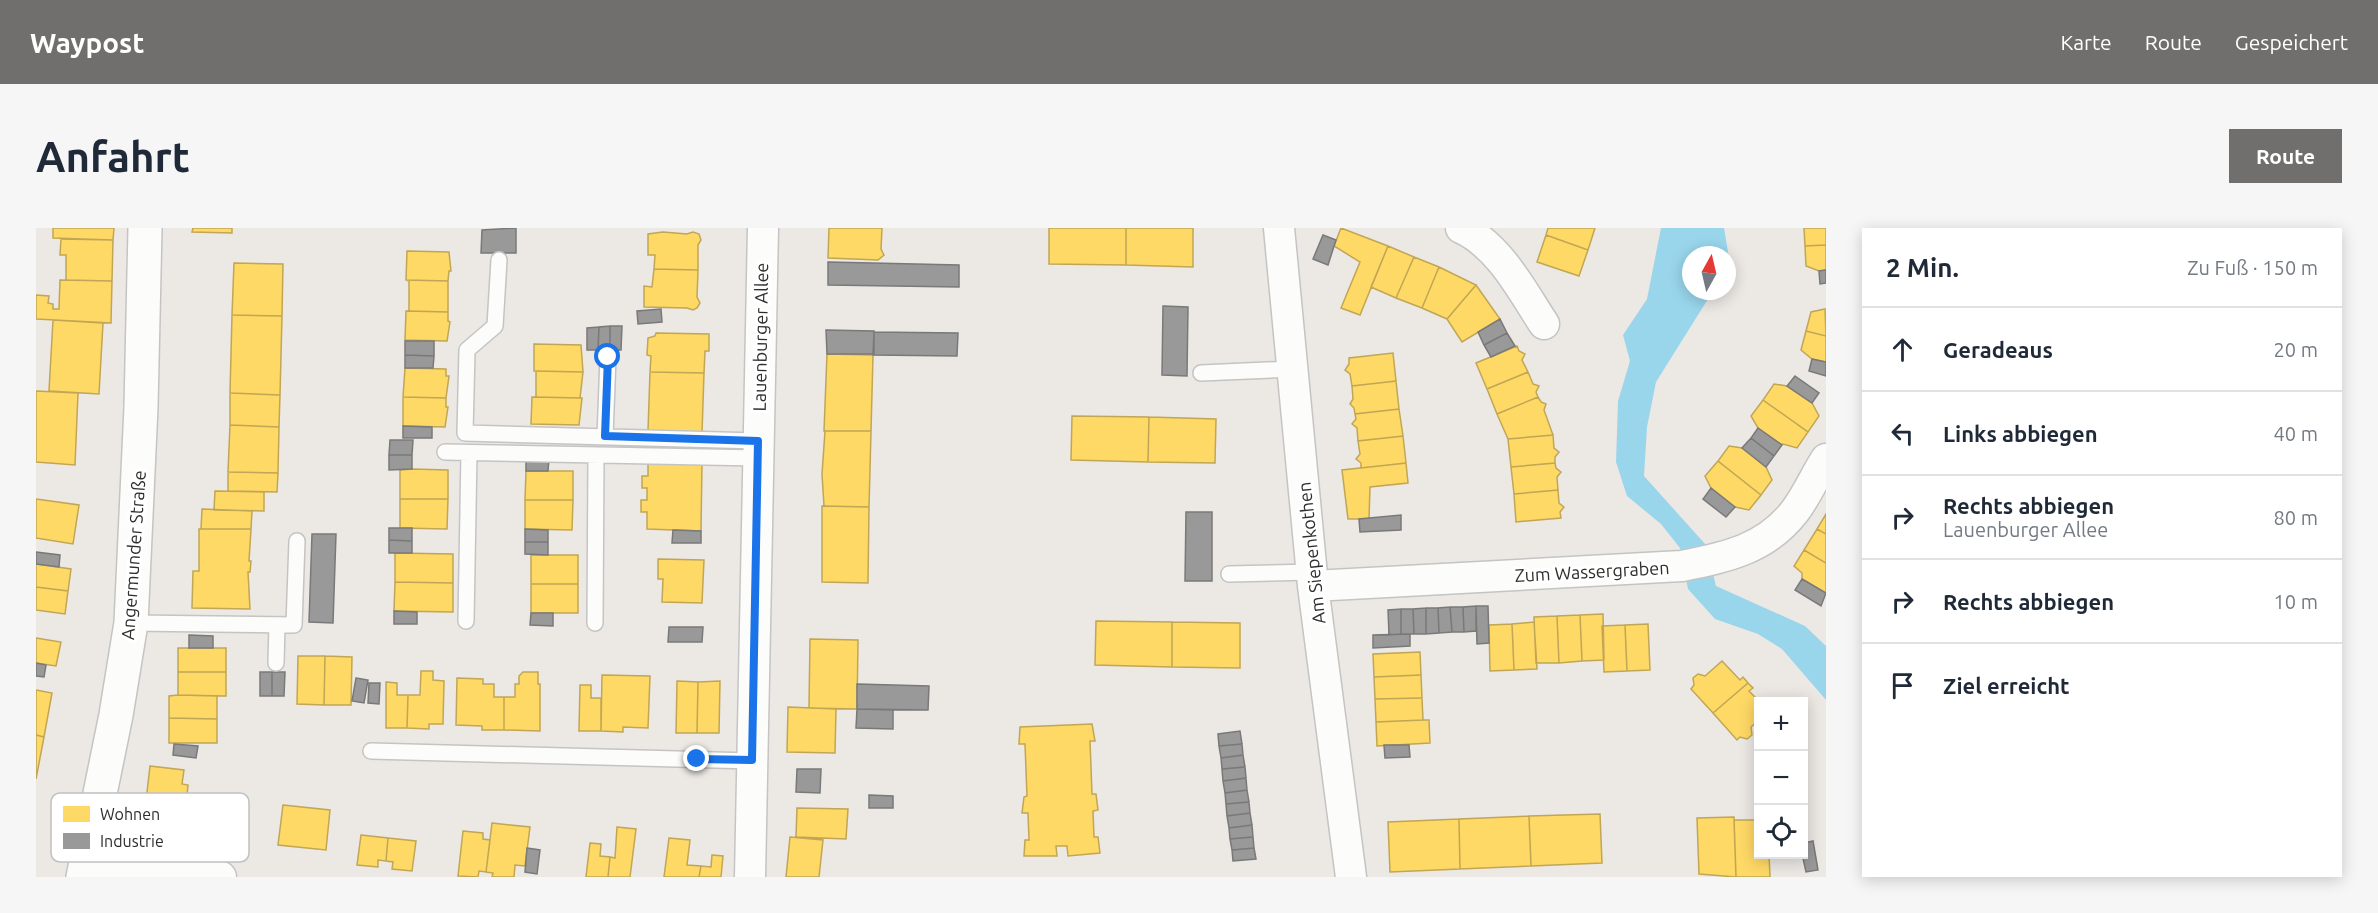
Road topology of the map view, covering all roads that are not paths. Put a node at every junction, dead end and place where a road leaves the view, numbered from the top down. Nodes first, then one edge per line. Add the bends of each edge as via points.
1 (145, 228) edge
2 (763, 228) edge
3 (1279, 228) edge
4 (1461, 228) edge
5 (1492, 236) edge
6 (499, 260) dead end
7 (1544, 324) dead end
8 (608, 357) dead end
9 (1292, 369) junction
10 (1201, 373) dead end
11 (605, 436) junction
12 (758, 449) junction
13 (445, 452) dead end
14 (469, 453) junction
15 (597, 455) junction
16 (1826, 459) edge
17 (297, 541) dead end
18 (1229, 574) dead end
19 (1312, 579) junction
20 (466, 621) dead end
21 (131, 623) junction
22 (595, 623) dead end
23 (277, 625) junction
24 (276, 663) dead end
25 (370, 751) dead end
26 (752, 760) junction
27 (100, 793) edge
28 (85, 870) edge
29 (221, 877) edge
30 (750, 877) edge
31 (1352, 877) edge

1 - 21 main road, Angermunder Straße
2 - 12 street, Lauenburger Allee
3 - 9 street, Am Siepenkothen
4 - 5 street
5 - 7 street via 1509,271
6 - 11 lane via 495,327 467,350 465,433
8 - 11 lane
9 - 10 lane
9 - 19 street, Am Siepenkothen
11 - 12 lane
12 - 15 lane
12 - 26 street, Lauenburger Allee
13 - 14 lane
14 - 15 lane
14 - 20 lane
15 - 22 lane
16 - 19 street, Zum Wassergraben via 1796,510 1774,533 1750,548 1712,560 1682,566
17 - 23 lane via 294,625
18 - 19 lane
19 - 31 street, Am Siepenkothen
21 - 23 lane
21 - 27 main road, Angermunder Straße
23 - 24 lane
25 - 26 lane
26 - 30 street, Lauenburger Allee
28 - 29 street

